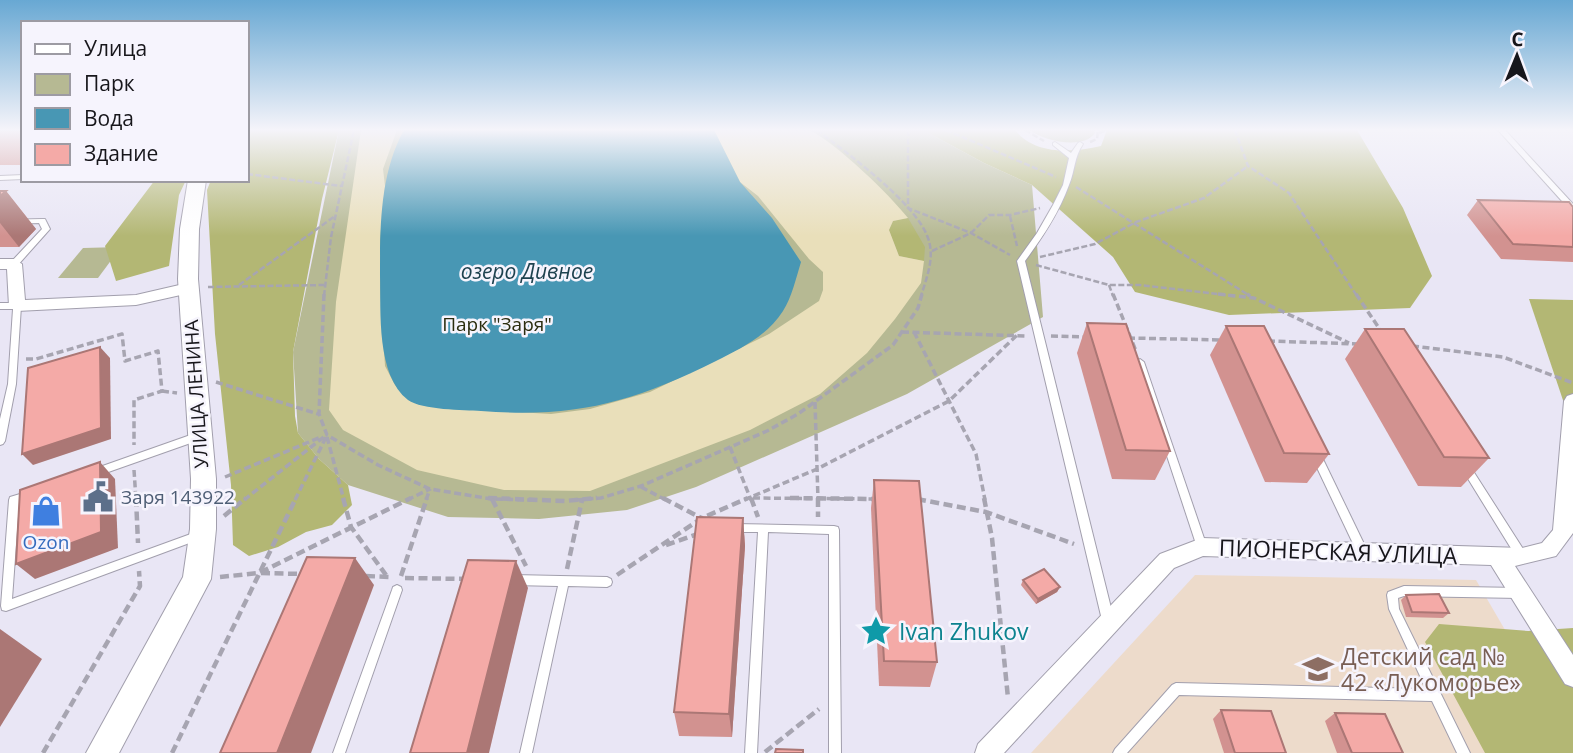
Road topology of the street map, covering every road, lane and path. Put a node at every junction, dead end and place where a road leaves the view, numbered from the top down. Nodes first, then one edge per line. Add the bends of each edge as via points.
1 (346, 165) edge
2 (862, 165) edge
3 (908, 165) edge
4 (1028, 165) edge
5 (1069, 165) edge
6 (1533, 165) edge
7 (1248, 166) joint
8 (248, 174) edge
9 (0, 177) edge
10 (21, 177) edge
11 (197, 182) edge
12 (1067, 182) junction
13 (341, 186) junction
14 (1561, 195) junction
15 (1573, 195) edge
16 (1057, 204) junction
17 (908, 208) junction
18 (1573, 208) edge
19 (335, 215) junction
20 (1010, 215) junction
21 (0, 222) edge
22 (1136, 222) junction
23 (971, 233) junction
24 (932, 251) junction
25 (1021, 261) junction
26 (7, 264) edge
27 (324, 285) junction
28 (1109, 285) junction
29 (237, 287) junction
30 (188, 288) junction
31 (1254, 298) junction
32 (0, 306) edge
33 (17, 306) junction
34 (902, 332) junction
35 (914, 332) junction
36 (1382, 333) edge
37 (1017, 335) junction
38 (1039, 336) junction
39 (1092, 337) edge
40 (1118, 338) edge
41 (1132, 338) junction
42 (1234, 341) edge
43 (1260, 341) edge
44 (1349, 343) junction
45 (1363, 344) edge
46 (1402, 346) edge
47 (12, 358) junction
48 (1140, 362) edge
49 (216, 382) dead end
50 (1573, 383) edge
51 (162, 391) junction
52 (179, 393) dead end
53 (949, 401) junction
54 (1573, 401) edge
55 (815, 402) junction
56 (319, 414) junction
57 (201, 435) junction
58 (327, 435) junction
59 (0, 441) edge
60 (730, 447) junction
61 (1312, 447) edge
62 (1457, 453) edge
63 (134, 459) junction
64 (817, 469) junction
65 (86, 475) edge
66 (641, 486) junction
67 (202, 487) junction
68 (430, 489) junction
69 (38, 492) edge
70 (751, 498) junction
71 (817, 498) junction
72 (492, 499) junction
73 (882, 499) edge
74 (908, 499) edge
75 (582, 500) junction
76 (986, 513) junction
77 (702, 518) junction
78 (351, 527) junction
79 (720, 527) junction
80 (763, 528) junction
81 (818, 530) junction
82 (202, 533) junction
83 (661, 546) junction
84 (1202, 547) junction
85 (1091, 551) junction
86 (1362, 551) junction
87 (1497, 556) junction
88 (139, 557) junction
89 (1522, 557) junction
90 (259, 573) junction
91 (310, 575) edge
92 (362, 576) dead end
93 (387, 577) junction
94 (197, 579) junction
95 (504, 580) joint
96 (533, 581) junction
97 (564, 582) junction
98 (607, 582) joint
99 (399, 584) junction
100 (1520, 593) junction
101 (1108, 622) junction
102 (1573, 676) edge
103 (1435, 695) junction
104 (835, 697) junction
105 (1009, 730) junction
106 (43, 753) edge
107 (102, 753) edge
108 (172, 753) edge
109 (339, 753) edge
110 (526, 753) edge
111 (751, 753) edge
112 (763, 753) edge
113 (835, 753) edge
114 (987, 753) edge
115 (1119, 753) edge
116 (1464, 753) edge

1 - 13 path
2 - 17 path
3 - 17 path
4 - 12 path
5 - 12 lane
6 - 14 lane
7 - 22 path via 1204,198
7 - 36 path via 1289,193
8 - 13 path
9 - 10 lane
11 - 30 street, УЛИЦА ЛЕНИНА via 189,223
12 - 16 lane
12 - 22 path
13 - 19 path
14 - 15 lane
14 - 18 lane
16 - 20 path
16 - 25 lane via 1046,228
17 - 23 path
17 - 24 path
19 - 27 path
19 - 29 path
20 - 23 path via 989,215
20 - 25 path
21 - 26 lane via 41,221 46,229
22 - 25 path via 1095,244
22 - 31 path
23 - 24 path
23 - 25 path
24 - 34 path via 918,308
25 - 28 path
25 - 38 lane
26 - 33 street
27 - 29 path
27 - 56 path
28 - 31 path
28 - 41 path
29 - 30 path
30 - 33 street via 136,300
30 - 57 street, УЛИЦА ЛЕНИНА
31 - 44 path
32 - 33 lane
33 - 47 lane
34 - 35 path
34 - 55 path via 893,345
35 - 37 path
35 - 53 path
37 - 38 path
37 - 53 path
38 - 39 path
38 - 85 lane
40 - 41 path
41 - 42 path
43 - 44 path
44 - 45 path
46 - 50 path via 1491,355
47 - 51 path via 36,359 122,334 125,361 158,351
47 - 59 lane via 12,384
48 - 84 lane
49 - 56 path
51 - 52 path
51 - 63 path via 134,400
53 - 64 path
53 - 76 path via 976,454
54 - 89 street via 1563,533 1549,550
55 - 60 path
55 - 64 path
56 - 58 path
57 - 63 lane
57 - 67 street, УЛИЦА ЛЕНИНА
58 - 67 path
58 - 68 path
58 - 78 path
58 - 82 path
58 - 90 path
60 - 66 path
60 - 70 path
61 - 86 lane
62 - 89 lane
63 - 65 lane
63 - 88 path
64 - 70 path
64 - 71 path
66 - 75 path
66 - 77 path
67 - 82 street, УЛИЦА ЛЕНИНА
68 - 72 path
68 - 78 path
68 - 99 path
69 - 88 lane via 14,500 6,606
70 - 71 path
70 - 77 path
70 - 80 path
71 - 73 path
71 - 81 path
72 - 75 path
72 - 96 path
74 - 76 path
75 - 97 path
76 - 85 path
76 - 105 path via 1007,671
77 - 79 path
77 - 83 path
78 - 90 path
78 - 93 path
79 - 80 lane
79 - 83 path
80 - 81 lane
80 - 111 lane
81 - 104 lane via 834,530
82 - 88 lane
82 - 94 street, УЛИЦА ЛЕНИНА
83 - 98 path
84 - 86 street, ПИОНЕРСКАЯ УЛИЦА
84 - 101 street, ПИОНЕРСКАЯ УЛИЦА via 1167,561
85 - 101 lane
86 - 87 street, ПИОНЕРСКАЯ УЛИЦА
87 - 89 street, ПИОНЕРСКАЯ УЛИЦА
87 - 100 street
88 - 106 path via 140,586
90 - 91 path
90 - 94 path
90 - 108 path
92 - 93 path
93 - 99 path
93 - 99 path
94 - 107 street, УЛИЦА ЛЕНИНА
95 - 96 lane
95 - 99 path
96 - 97 lane
97 - 98 lane
97 - 110 lane
99 - 109 lane
100 - 102 street
100 - 103 lane via 1404,591 1392,595 1394,609
101 - 105 street, ПИОНЕРСКАЯ УЛИЦА
103 - 115 lane via 1175,689
103 - 116 lane
104 - 112 path
104 - 113 lane
105 - 114 street, ПИОНЕРСКАЯ УЛИЦА

